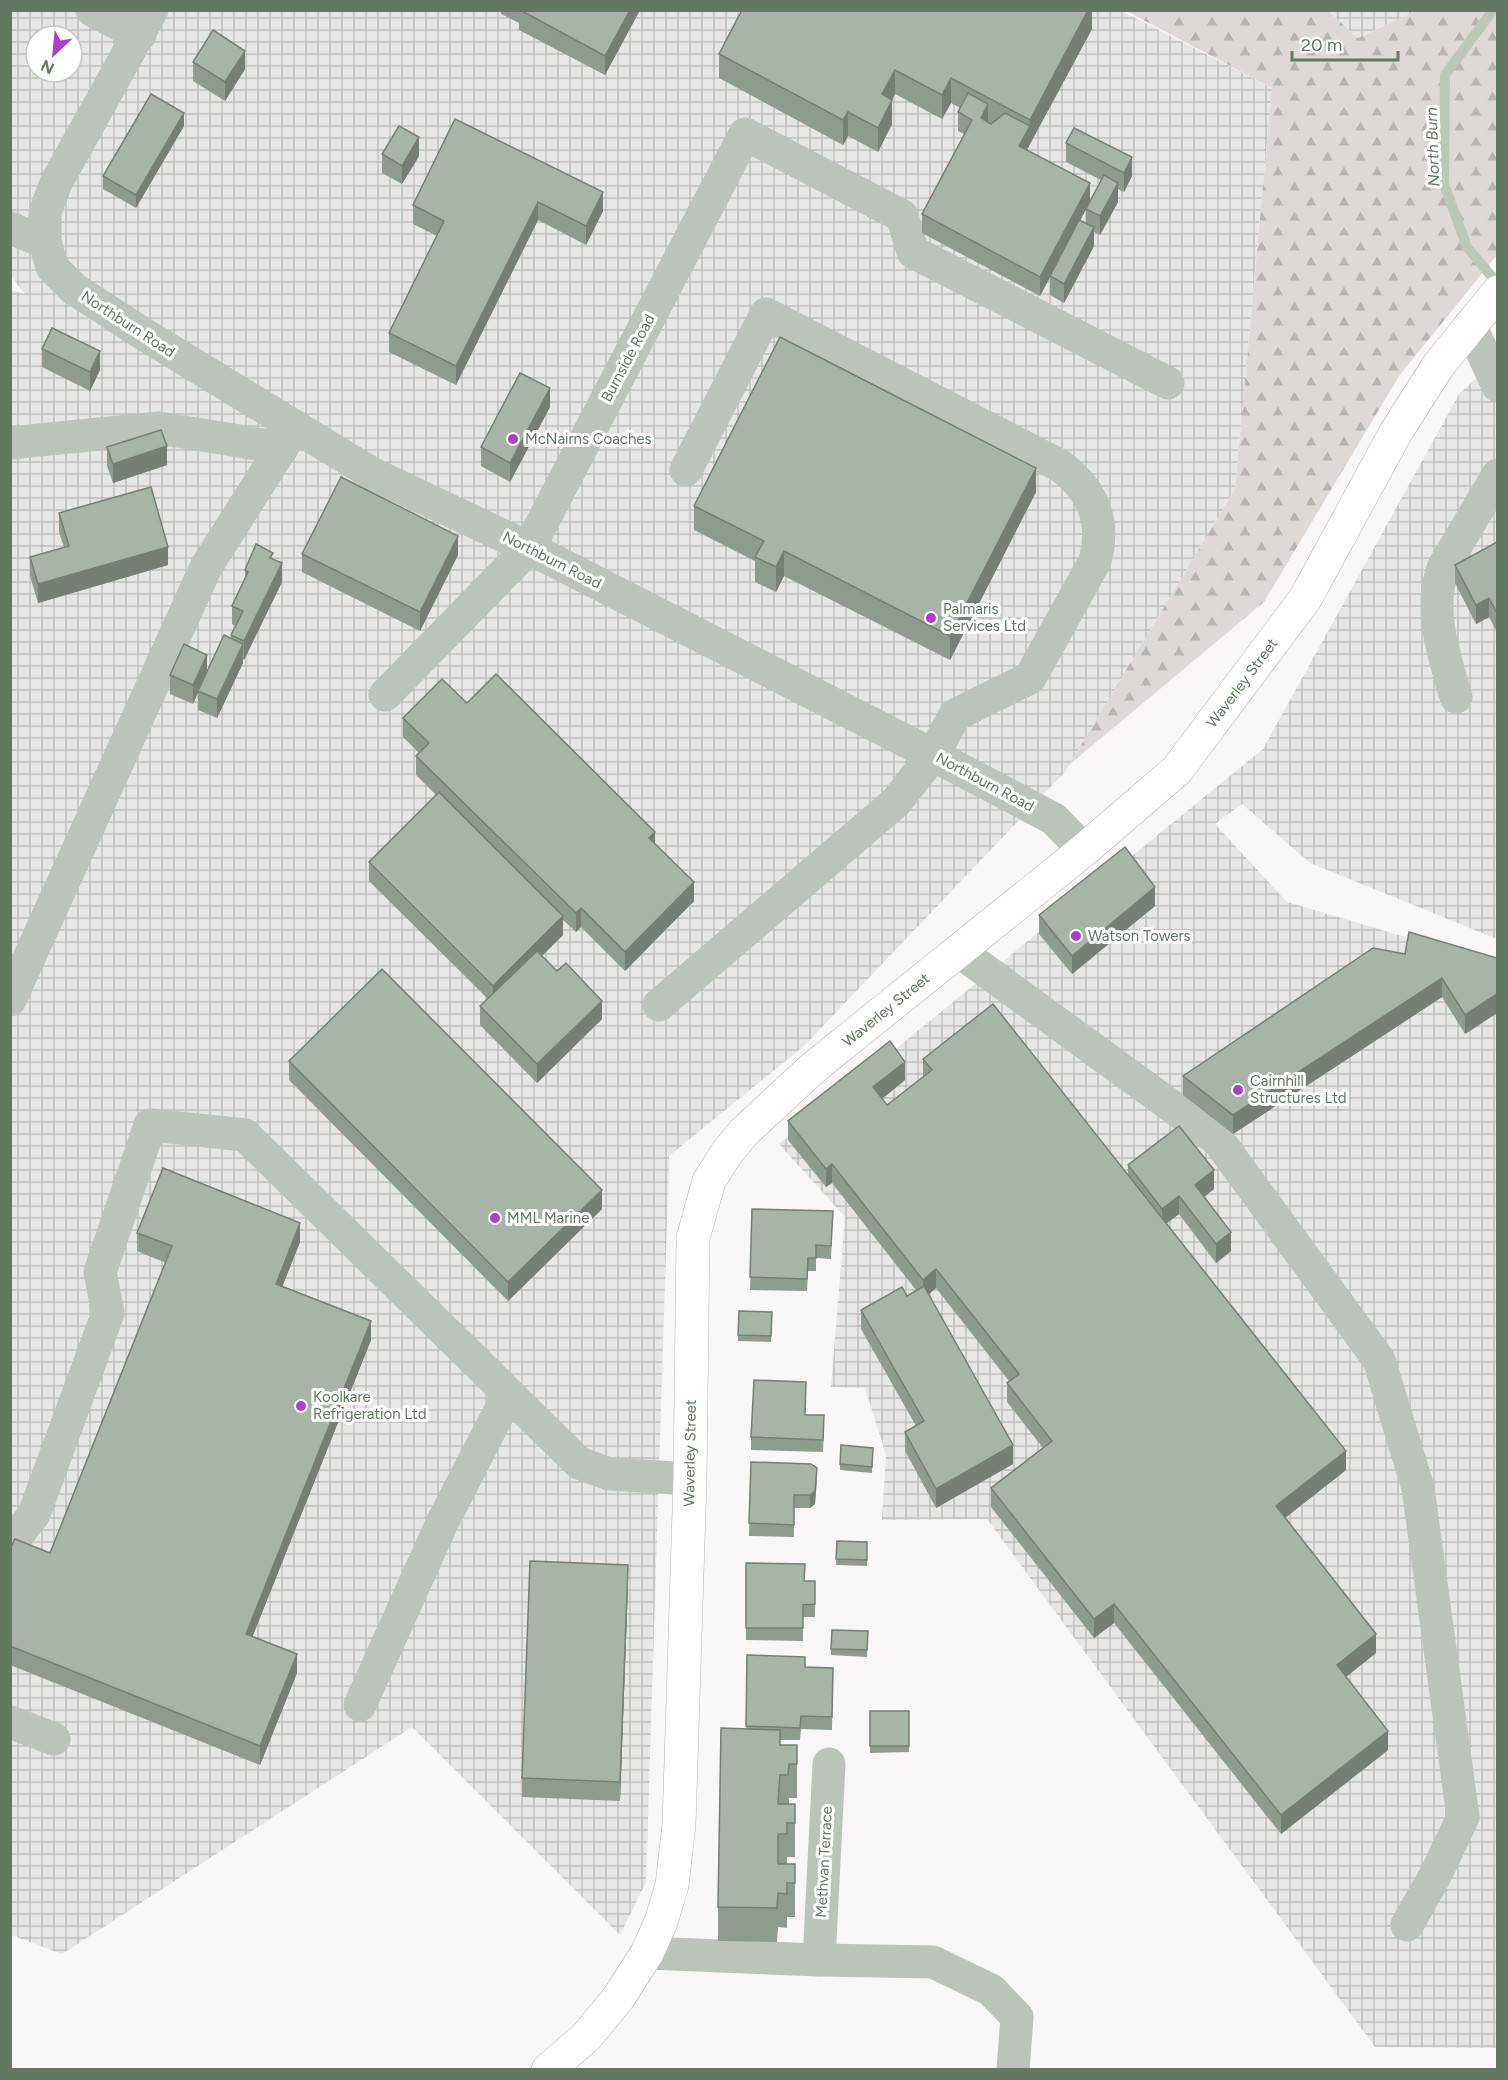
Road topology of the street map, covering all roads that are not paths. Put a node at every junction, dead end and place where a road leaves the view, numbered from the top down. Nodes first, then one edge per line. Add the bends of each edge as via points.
1 (92, 10) edge
2 (146, 23) edge
3 (10, 228) edge
4 (45, 242) junction
5 (1486, 306) edge
6 (1168, 383) dead end
7 (1497, 386) edge
8 (288, 437) junction
9 (10, 443) edge
10 (686, 470) dead end
11 (1497, 475) edge
12 (528, 548) junction
13 (385, 695) dead end
14 (1456, 697) dead end
15 (933, 755) junction
16 (1084, 850) junction
17 (960, 952) junction
18 (10, 1000) edge
19 (659, 1005) dead end
20 (508, 1395) junction
21 (690, 1479) junction
22 (10, 1545) edge
23 (360, 1705) dead end
24 (10, 1722) edge
25 (54, 1739) dead end
26 (829, 1764) dead end
27 (1407, 1925) dead end
28 (647, 1953) junction
29 (819, 1960) junction
30 (548, 2070) edge
31 (1013, 2070) edge

1 - 2 street
2 - 4 street, Northburn Road via 56,183 45,212
3 - 4 street
4 - 8 street, Northburn Road via 52,267 74,289
5 - 7 street
5 - 16 main road, Waverley Street via 1438,366 1396,432 1305,599 1177,770
6 - 12 street, Burnside Road via 913,252 902,216 746,134
8 - 9 street via 159,428
8 - 12 street, Northburn Road
8 - 18 street via 206,567
10 - 15 street via 766,314 1059,465 1084,487 1094,506 1099,546 1095,561 1041,659 1030,678 955,716
11 - 14 street via 1438,581 1439,629
12 - 13 street, Burnside Road
12 - 15 street, Northburn Road
15 - 16 street, Northburn Road via 1054,819
15 - 19 street via 896,802
16 - 17 main road, Waverley Street
17 - 21 main road, Waverley Street via 813,1068 744,1131 709,1181 693,1238
17 - 27 street via 1218,1140 1379,1360 1418,1488 1463,1817
20 - 21 street via 579,1463 609,1474
20 - 22 street via 246,1135 150,1125 100,1272 108,1313 34,1514
20 - 23 street via 442,1523
21 - 28 main road, Waverley Street via 679,1825 672,1885 662,1922
24 - 25 street
26 - 29 street, Methvan Terrace
28 - 29 street
28 - 30 main road, Waverley Street via 587,2036
29 - 31 street via 933,1962 991,1990 1017,2017

